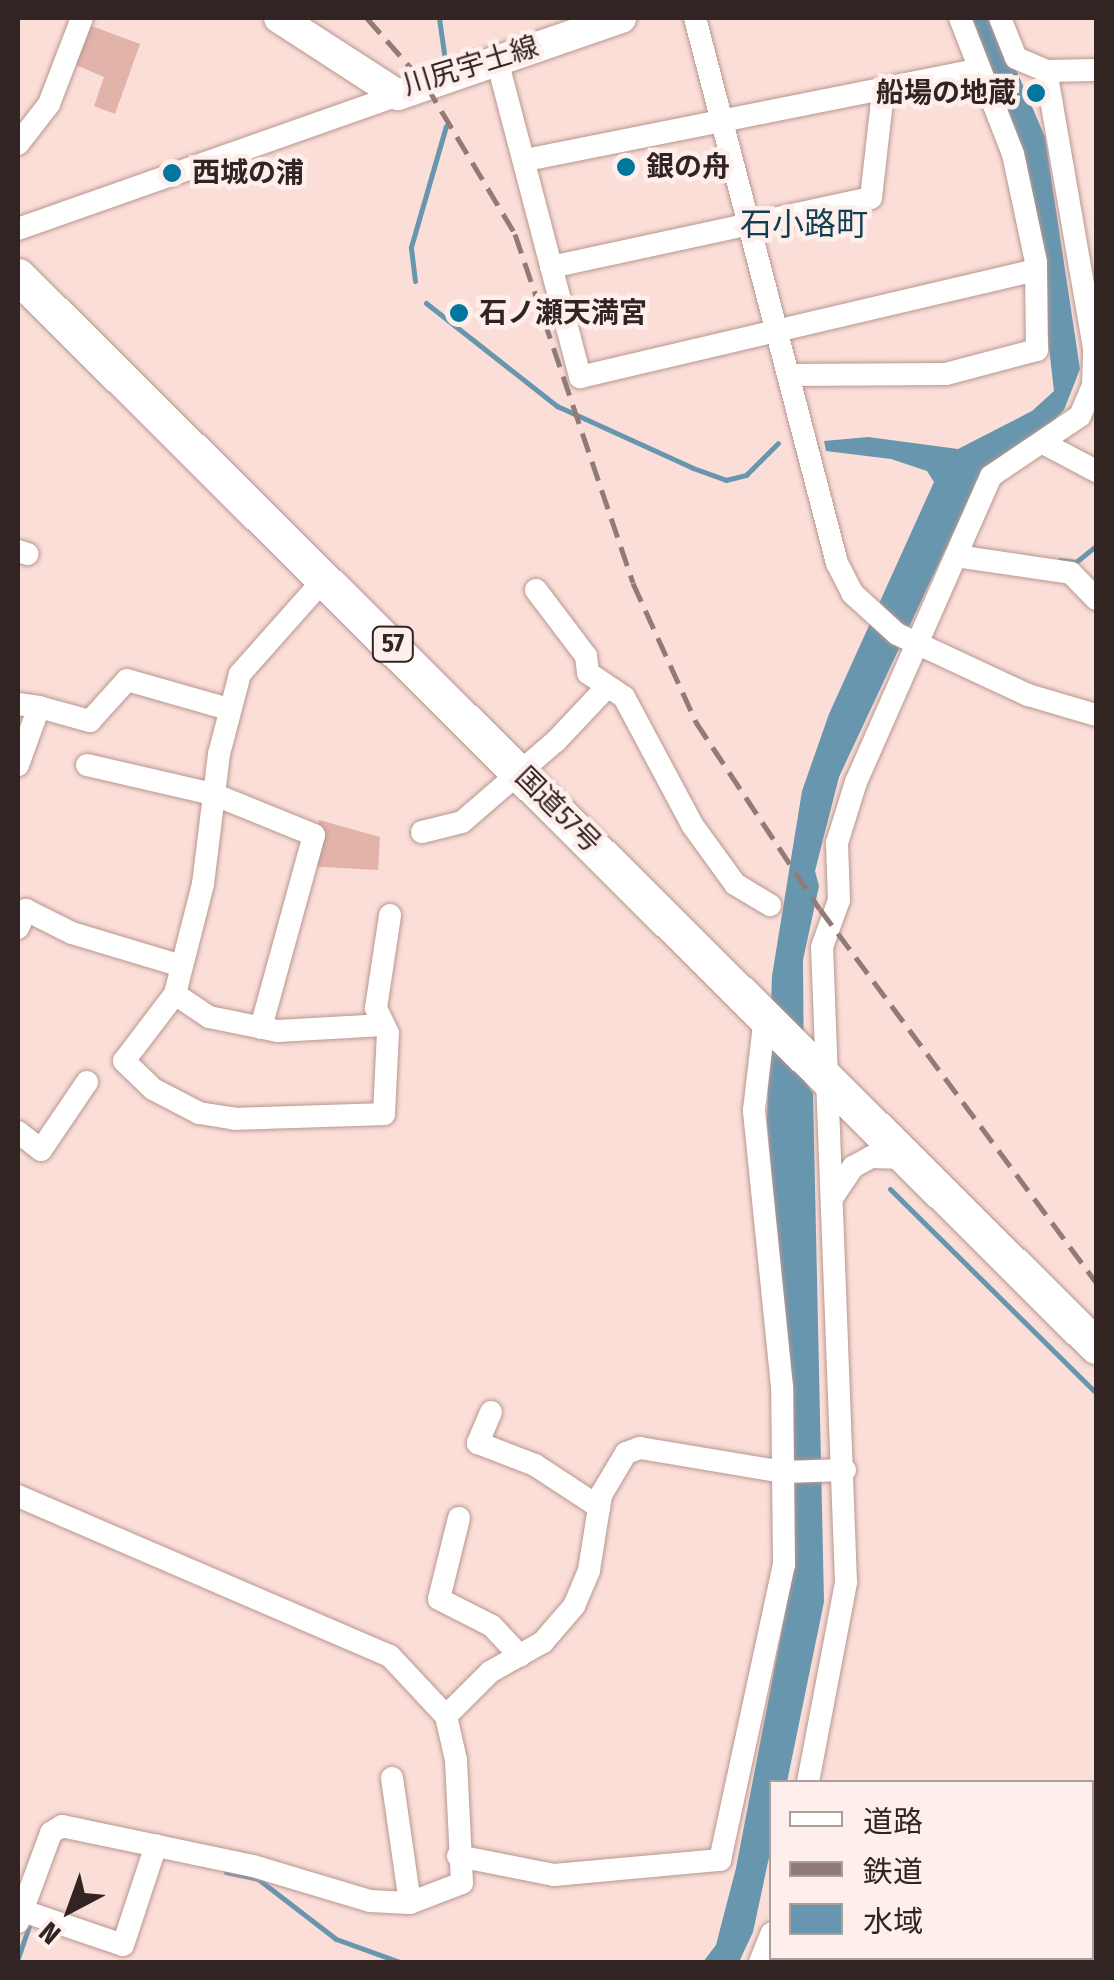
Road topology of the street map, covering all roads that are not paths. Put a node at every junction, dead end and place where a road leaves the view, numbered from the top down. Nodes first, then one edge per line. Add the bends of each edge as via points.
1 (82, 18) edge
2 (279, 18) edge
3 (621, 18) edge
4 (696, 18) edge
5 (960, 18) edge
6 (1000, 18) edge
7 (497, 60) junction
8 (975, 70) junction
9 (1096, 70) edge
10 (1046, 71) junction
11 (897, 87) junction
12 (398, 95) junction
13 (720, 120) junction
14 (18, 144) edge
15 (526, 160) junction
16 (1070, 196) junction
17 (1096, 196) edge
18 (748, 222) junction
19 (18, 229) edge
20 (551, 267) junction
21 (1032, 271) junction
22 (18, 276) edge
23 (776, 329) junction
24 (788, 375) junction
25 (1045, 444) junction
26 (1096, 472) edge
27 (956, 556) junction
28 (326, 577) junction
29 (536, 590) dead end
30 (1096, 599) edge
31 (908, 638) junction
32 (606, 688) junction
33 (28, 705) edge
34 (228, 709) junction
35 (1096, 715) edge
36 (87, 764) dead end
37 (18, 765) edge
38 (521, 772) junction
39 (213, 794) junction
40 (422, 832) dead end
41 (770, 905) dead end
42 (390, 915) dead end
43 (18, 928) edge
44 (178, 965) junction
45 (175, 994) junction
46 (765, 1016) junction
47 (384, 1025) junction
48 (261, 1028) junction
49 (820, 1068) junction
50 (87, 1082) dead end
51 (18, 1132) edge
52 (909, 1158) junction
53 (834, 1195) junction
54 (1096, 1346) edge
55 (491, 1412) dead end
56 (839, 1470) junction
57 (787, 1472) junction
58 (18, 1496) edge
59 (599, 1507) junction
60 (459, 1518) dead end
61 (520, 1656) junction
62 (446, 1716) junction
63 (392, 1778) dead end
64 (808, 1780) edge
65 (156, 1845) junction
66 (458, 1856) junction
67 (410, 1903) junction
68 (22, 1917) edge

1 - 14 street via 49,104
2 - 12 main road, 川尻宇土線
3 - 7 main road, 川尻宇土線
4 - 13 street
5 - 8 street
6 - 10 street via 1016,58
7 - 12 main road, 川尻宇土線
7 - 15 street
8 - 11 street
8 - 21 street via 1014,154 1036,262
9 - 10 street
10 - 16 street
11 - 13 street
11 - 18 street via 882,102 871,198
12 - 19 street
13 - 15 street
13 - 18 street
15 - 20 street
16 - 17 street
16 - 25 street via 1094,348 1093,386 1080,416
18 - 20 street
18 - 23 street
20 - 23 street via 580,378
21 - 23 street
21 - 24 street via 1042,333 1037,350 946,374
22 - 28 highway, 国道57号 / 57
23 - 24 street
24 - 31 street via 837,562 874,617
25 - 26 street
25 - 27 street via 991,476
27 - 30 street via 1071,572
27 - 31 street
28 - 34 street via 240,674
28 - 38 highway, 国道57号 / 57
29 - 32 street via 586,656 588,674
31 - 35 street via 1028,695
31 - 49 street via 837,843 839,900 818,976
32 - 38 street
32 - 41 street via 624,697 693,826 735,884
33 - 34 street via 90,721 127,680
33 - 37 street
34 - 39 street
36 - 39 street
38 - 40 street via 462,822
38 - 46 highway, 国道57号 / 57
39 - 44 street via 203,884
39 - 48 street via 314,835
42 - 47 street via 376,1008
43 - 44 street via 26,910 72,932
44 - 45 street
45 - 47 street via 124,1061 153,1089 198,1113 235,1119 384,1114
45 - 48 street via 209,1017
46 - 49 highway, 国道57号 / 57
46 - 57 street via 754,1110
47 - 48 street
49 - 52 highway, 国道57号 / 57
49 - 53 street
50 - 51 street via 42,1150
52 - 53 street via 871,1157 852,1167
52 - 54 highway, 国道57号 / 57
53 - 56 street
55 - 59 street via 478,1443 534,1465
56 - 57 street
56 - 64 street via 846,1582
57 - 59 street via 634,1449 612,1466
57 - 66 street via 784,1565 720,1860 554,1876
58 - 62 street via 390,1656
59 - 61 street via 589,1570 574,1606 543,1642
60 - 61 street via 439,1599 492,1626
61 - 62 street via 479,1681
62 - 66 street via 456,1760
63 - 67 street
65 - 67 street via 370,1901
65 - 68 street via 55,1828
65 - 68 street via 124,1945
66 - 67 street via 458,1889

